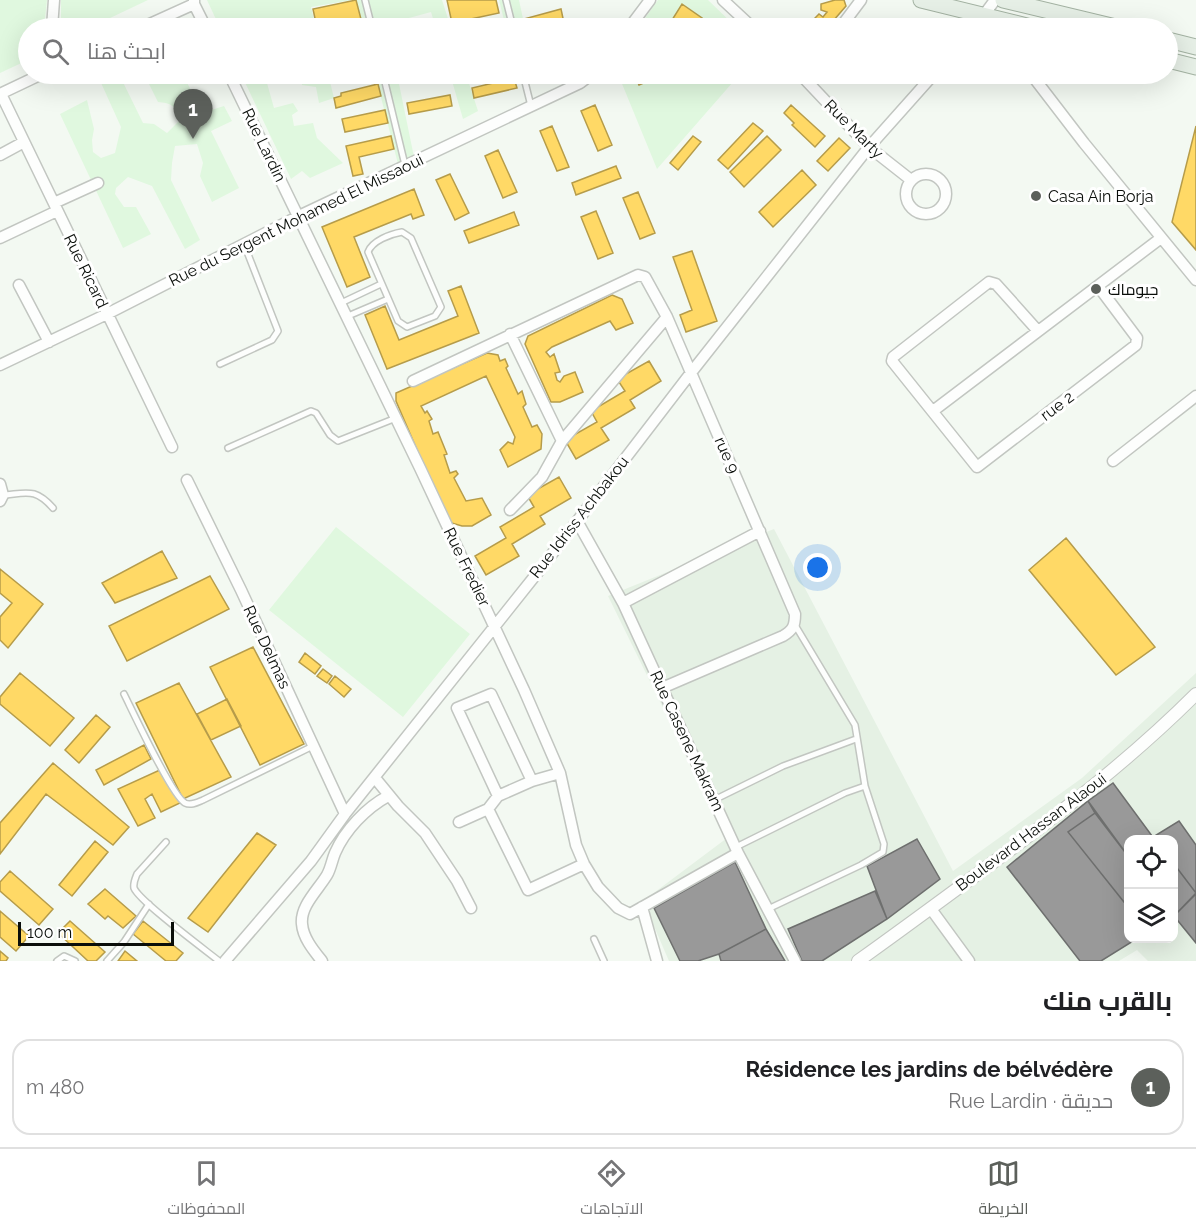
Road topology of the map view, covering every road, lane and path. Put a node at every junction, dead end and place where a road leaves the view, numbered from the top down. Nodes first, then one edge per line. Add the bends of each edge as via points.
1 (54, 0) edge
2 (365, 0) edge
3 (506, 0) edge
4 (650, 0) edge
5 (723, 0) edge
6 (861, 0) edge
7 (921, 0) edge
8 (995, 0) edge
9 (1003, 0) edge
10 (194, 2) edge
11 (954, 4) edge
12 (53, 18) edge
13 (161, 18) edge
14 (201, 18) edge
15 (370, 18) edge
16 (510, 18) edge
17 (636, 18) edge
18 (742, 18) edge
19 (848, 18) edge
20 (973, 18) edge
21 (984, 18) edge
22 (1078, 18) edge
23 (1178, 43) edge
24 (1196, 47) edge
25 (1178, 63) edge
26 (1196, 67) edge
27 (21, 84) edge
28 (234, 84) edge
29 (385, 84) edge
30 (526, 84) edge
31 (578, 84) edge
32 (812, 84) edge
33 (925, 84) edge
34 (1039, 84) edge
35 (0, 94) edge
36 (531, 106) junction
37 (24, 142) junction
38 (869, 147) junction
39 (0, 155) edge
40 (405, 166) junction
41 (911, 180) dead end
42 (98, 183) dead end
43 (56, 207) junction
44 (299, 216) junction
45 (0, 238) edge
46 (1161, 238) junction
47 (244, 244) junction
48 (1196, 280) edge
49 (381, 284) junction
50 (19, 285) dead end
51 (1098, 286) junction
52 (388, 299) junction
53 (341, 303) junction
54 (107, 314) junction
55 (348, 316) junction
56 (667, 317) junction
57 (1038, 331) junction
58 (510, 334) junction
59 (49, 342) junction
60 (220, 363) dead end
61 (0, 365) edge
62 (690, 374) junction
63 (413, 381) dead end
64 (1196, 396) edge
65 (933, 411) junction
66 (396, 418) junction
67 (562, 441) junction
68 (172, 447) dead end
69 (228, 448) dead end
70 (1113, 461) dead end
71 (187, 480) dead end
72 (1, 493) edge
73 (53, 508) dead end
74 (510, 510) dead end
75 (577, 521) junction
76 (760, 531) junction
77 (623, 603) junction
78 (495, 625) junction
79 (795, 625) junction
80 (662, 688) junction
81 (124, 694) dead end
82 (1196, 694) edge
83 (856, 739) junction
84 (313, 746) junction
85 (560, 773) junction
86 (375, 778) junction
87 (532, 781) junction
88 (864, 786) junction
89 (388, 796) junction
90 (498, 796) junction
91 (714, 800) junction
92 (488, 809) junction
93 (345, 814) junction
94 (459, 822) dead end
95 (166, 842) dead end
96 (737, 850) junction
97 (584, 864) junction
98 (149, 904) junction
99 (642, 907) junction
100 (471, 908) dead end
101 (768, 909) junction
102 (931, 909) junction
103 (594, 939) dead end
104 (57, 961) edge
105 (75, 961) edge
106 (107, 961) edge
107 (219, 961) edge
108 (225, 961) edge
109 (322, 961) edge
110 (604, 961) edge
111 (657, 961) edge
112 (795, 961) edge
113 (858, 961) edge
114 (969, 961) edge

1 - 12 street
2 - 15 lane
3 - 16 lane
4 - 17 street
5 - 18 street
6 - 19 street
7 - 11 main road
8 - 21 street
9 - 22 main road
10 - 13 street
10 - 14 street
11 - 20 main road
23 - 24 main road
25 - 26 main road
27 - 35 street
28 - 44 street, Rue Lardin
29 - 40 lane
30 - 36 lane
31 - 36 street, Rue du Sergent Mohamed El Missaoui
32 - 38 street, Rue Marty
33 - 38 street, Rue Idriss Achbakou
34 - 46 street
35 - 37 street, Rue Ricard
36 - 40 street, Rue du Sergent Mohamed El Missaoui
37 - 39 street
37 - 43 street, Rue Ricard
38 - 41 street, Rue Marty
38 - 62 street, Rue Idriss Achbakou
40 - 44 street, Rue du Sergent Mohamed El Missaoui
42 - 43 street
43 - 45 street
43 - 54 street, Rue Ricard
44 - 47 street, Rue du Sergent Mohamed El Missaoui
44 - 53 street, Rue Fredier
46 - 48 street
46 - 51 street
47 - 54 street, Rue du Sergent Mohamed El Missaoui
47 - 60 lane via 278,331 272,340
49 - 52 lane
49 - 52 lane via 369,258 370,247 396,233 407,234 441,307 435,316 407,327 398,321
49 - 53 lane
50 - 59 street
51 - 57 street
51 - 65 street, rue 2 via 1137,338 1136,345 997,452 975,467
52 - 55 lane
53 - 55 street, Rue Fredier
54 - 59 street, Rue du Sergent Mohamed El Missaoui
54 - 68 street, Rue Ricard
55 - 66 street, Rue Fredier
56 - 58 street, rue 9 via 641,275
56 - 62 street, rue 9
56 - 67 street
57 - 65 street
57 - 65 street via 996,284 989,282 891,359
58 - 63 street
58 - 67 street
59 - 61 street, Rue du Sergent Mohamed El Missaoui
62 - 75 street, Rue Idriss Achbakou
62 - 76 street, rue 9
64 - 70 street
66 - 69 lane via 338,441 311,411
66 - 78 street, Rue Fredier
67 - 74 street via 542,477
71 - 84 street, Rue Delmas
72 - 73 lane via 42,496
75 - 77 street, Rue Casene Makram
75 - 78 street, Rue Idriss Achbakou
76 - 77 street
76 - 79 street, rue 9 via 795,614
77 - 80 street, Rue Casene Makram
78 - 85 street, Rue Fredier
78 - 86 street, Rue Idriss Achbakou
79 - 80 street via 783,636
79 - 83 lane via 855,725
80 - 91 street, Rue Casene Makram
81 - 84 lane via 156,757 186,804 203,800
82 - 102 street, Boulevard Hassan Alaoui via 1086,792
83 - 88 lane
83 - 91 lane via 783,766
84 - 93 street, Rue Delmas
85 - 87 street
85 - 97 street, Rue Fredier
86 - 89 street
86 - 93 street, Rue Idriss Achbakou
87 - 90 street
87 - 90 street via 491,694 457,708
88 - 96 lane
88 - 101 lane via 884,844 883,852
89 - 100 street via 425,833
89 - 109 street via 372,805 351,828 303,911 304,931
90 - 92 street
91 - 96 street, Rue Casene Makram
92 - 94 street
92 - 97 street via 528,890
93 - 108 street, Rue Idriss Achbakou via 311,861
95 - 98 lane via 134,881 140,896
96 - 99 street
96 - 101 street, Rue Casene Makram
97 - 99 street, Rue Fredier via 618,908 630,914
98 - 106 lane
98 - 107 lane
99 - 111 street
101 - 112 street, Rue Casene Makram
102 - 113 street, Boulevard Hassan Alaoui
102 - 114 street
103 - 110 lane
104 - 105 lane via 64,956

